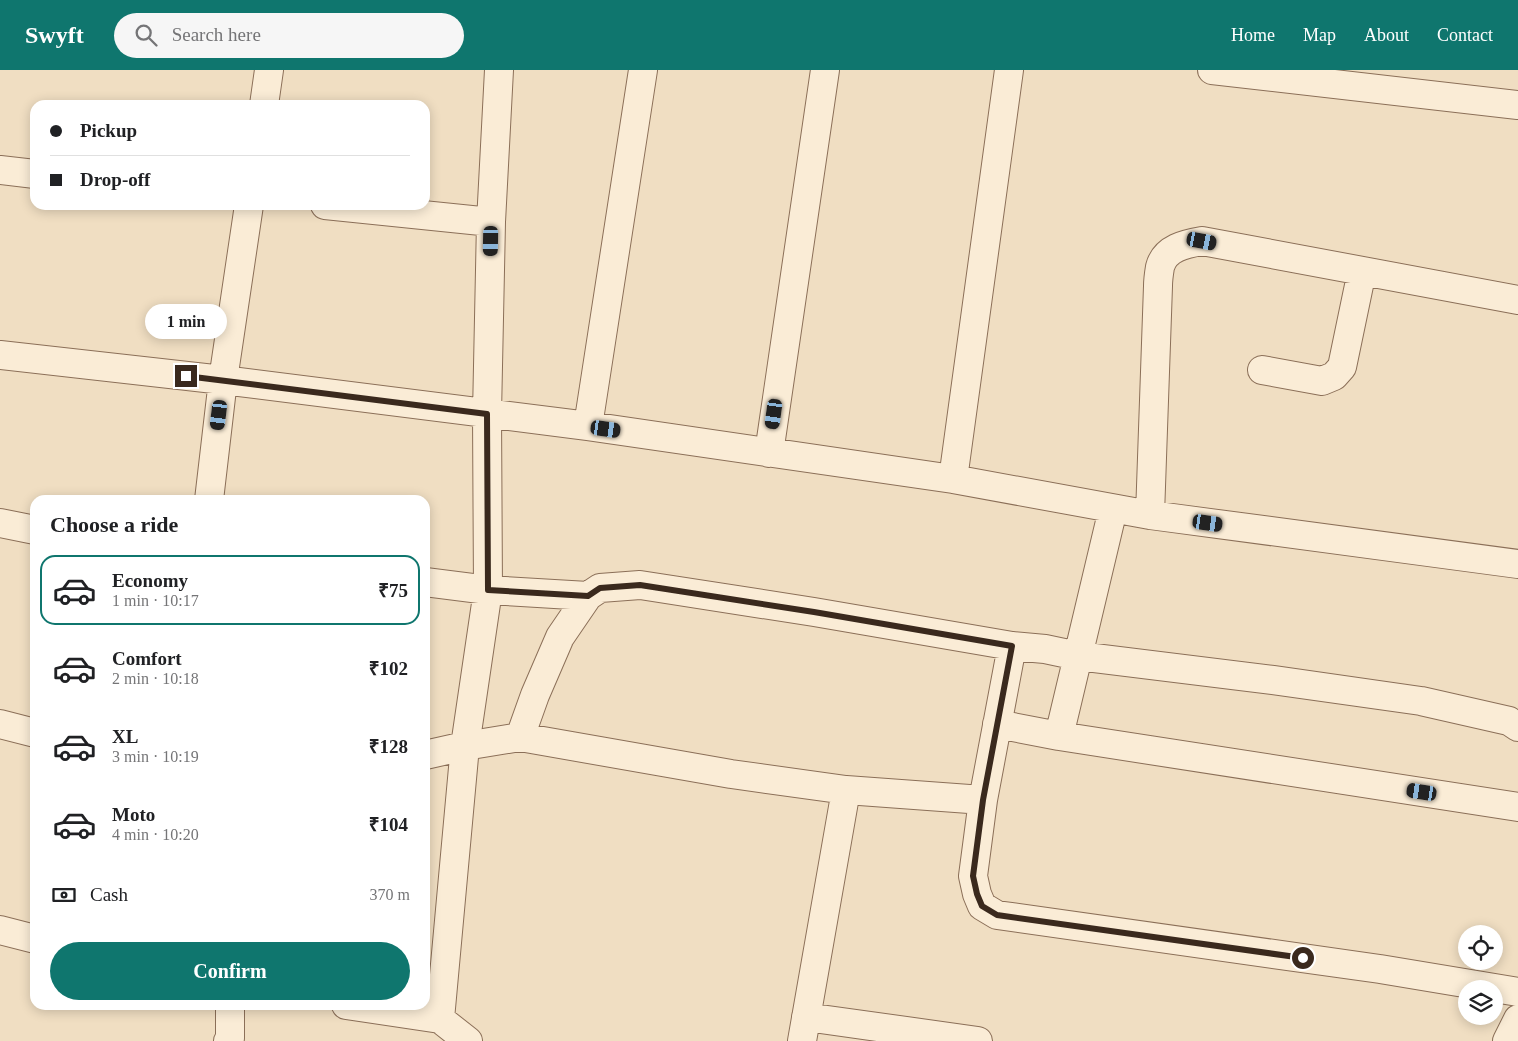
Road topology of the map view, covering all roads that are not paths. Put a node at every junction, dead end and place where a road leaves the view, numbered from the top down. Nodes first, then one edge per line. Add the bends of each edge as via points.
1 (269, 70) edge
2 (499, 70) edge
3 (644, 70) edge
4 (825, 70) edge
5 (1009, 70) edge
6 (1212, 70) edge
7 (265, 100) edge
8 (1518, 105) edge
9 (0, 170) edge
10 (30, 173) edge
11 (248, 210) edge
12 (374, 210) edge
13 (491, 222) junction
14 (1362, 272) junction
15 (1518, 300) edge
16 (0, 355) edge
17 (1262, 370) dead end
18 (223, 380) junction
19 (487, 414) junction
20 (588, 426) junction
21 (769, 453) junction
22 (953, 479) junction
23 (210, 495) edge
24 (1113, 509) junction
25 (1150, 515) junction
26 (0, 523) edge
27 (30, 529) edge
28 (1518, 564) edge
29 (430, 583) edge
30 (488, 590) junction
31 (588, 596) junction
32 (1012, 646) junction
33 (1078, 656) junction
34 (0, 724) edge
35 (997, 724) junction
36 (1518, 727) edge
37 (30, 732) edge
38 (1059, 736) junction
39 (520, 737) junction
40 (465, 746) junction
41 (430, 754) edge
42 (846, 790) junction
43 (983, 800) junction
44 (1518, 807) edge
45 (0, 930) edge
46 (30, 938) edge
47 (1518, 992) edge
48 (230, 1010) edge
49 (380, 1010) edge
50 (440, 1019) junction
51 (1518, 1019) edge
52 (804, 1029) edge
53 (230, 1040) edge
54 (468, 1041) edge
55 (978, 1041) edge
56 (1507, 1041) edge

1 - 7 street
2 - 13 street
3 - 20 street
4 - 21 street
5 - 22 street
6 - 8 street
9 - 10 street
11 - 18 street
12 - 13 street
13 - 19 street
14 - 15 street
14 - 17 street via 1342,366 1334,376 1322,381
14 - 25 street via 1202,241 1184,244 1169,252 1160,265 1158,286
16 - 18 street
18 - 19 street
18 - 23 street
19 - 20 street
19 - 30 street
20 - 21 street
21 - 22 street
22 - 24 street
24 - 25 street
24 - 33 street
25 - 28 street
26 - 27 street
29 - 30 street
30 - 31 street
30 - 40 street
31 - 32 street via 600,588 640,585
31 - 39 street via 560,636
32 - 33 street
32 - 35 street
33 - 36 street via 1421,701 1509,721
33 - 38 street
34 - 37 street
35 - 38 street
35 - 43 street
38 - 44 street
39 - 40 street
39 - 42 street via 731,774
40 - 41 street
40 - 50 street
42 - 43 street
42 - 52 street
43 - 47 street via 973,876 982,906 997,915 1380,969
45 - 46 street
48 - 53 street
49 - 50 street
50 - 54 street
51 - 56 street
52 - 55 street

